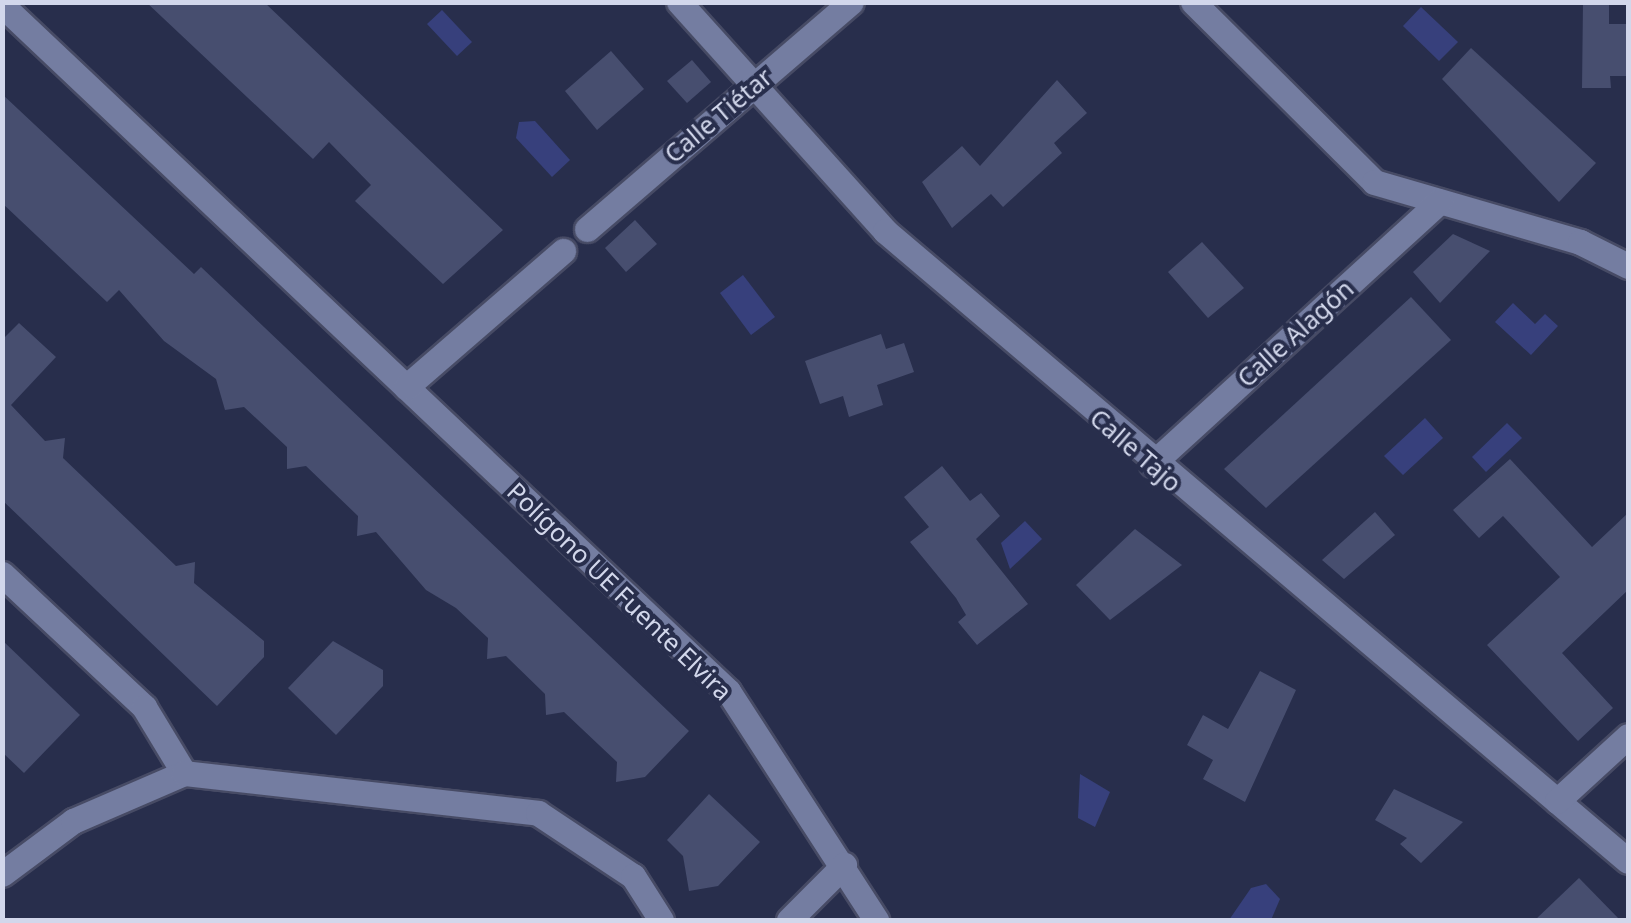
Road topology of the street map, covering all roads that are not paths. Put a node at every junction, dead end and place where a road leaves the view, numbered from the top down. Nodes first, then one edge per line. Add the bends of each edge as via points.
1 (678, 2) edge
2 (851, 2) edge
3 (1193, 2) edge
4 (2, 5) edge
5 (748, 85) junction
6 (1439, 202) junction
7 (587, 229) dead end
8 (563, 251) dead end
9 (1628, 266) edge
10 (406, 386) junction
11 (1152, 464) junction
12 (2, 574) edge
13 (1628, 736) edge
14 (184, 773) junction
15 (1558, 802) junction
16 (1628, 861) edge
17 (844, 864) junction
18 (2, 874) edge
19 (660, 920) edge
20 (788, 920) edge
21 (876, 920) edge

1 - 5 street, Calle Tajo
2 - 5 street, Calle Tiétar
3 - 6 street via 1374,182
4 - 10 street, Polígono UE Fuente Elvira
5 - 7 street, Calle Tiétar
5 - 11 street, Calle Tajo via 885,231
6 - 9 street via 1580,242
6 - 11 street, Calle Alagón
8 - 10 street
10 - 17 street, Polígono UE Fuente Elvira via 728,691
11 - 15 street, Calle Tajo
12 - 14 street via 144,707
13 - 15 street
14 - 18 street via 73,821
14 - 19 street via 538,813 633,876
15 - 16 street, Calle Tajo
17 - 20 street
17 - 21 street, Polígono UE Fuente Elvira

